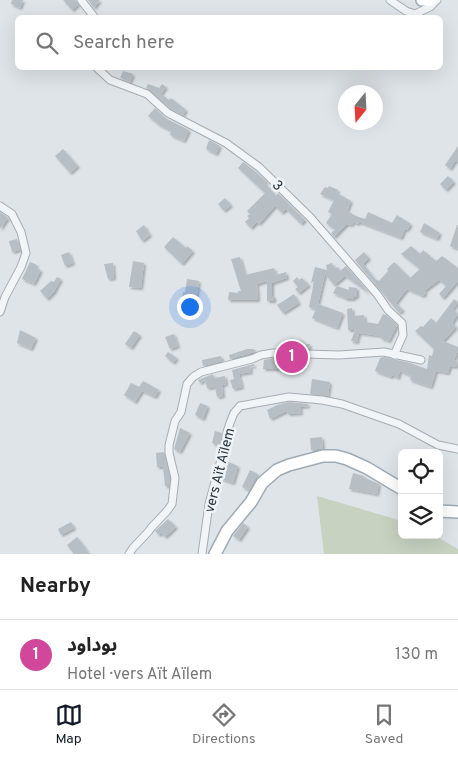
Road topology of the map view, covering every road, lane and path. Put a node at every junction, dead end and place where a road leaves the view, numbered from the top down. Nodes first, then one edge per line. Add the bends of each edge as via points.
1 (81, 0) edge
2 (390, 0) edge
3 (422, 0) edge
4 (431, 0) edge
5 (437, 0) edge
6 (93, 15) edge
7 (99, 70) edge
8 (0, 206) edge
9 (0, 312) edge
10 (394, 355) junction
11 (421, 360) dead end
12 (458, 449) edge
13 (398, 487) edge
14 (443, 512) edge
15 (458, 512) edge
16 (129, 554) edge
17 (202, 554) edge
18 (215, 554) edge

1 - 6 street
2 - 5 street via 415,14
3 - 4 main road
7 - 10 street, 3 via 110,80 147,94 168,114 226,143 259,166 310,217 402,323 403,335
8 - 9 street via 12,214 26,253
10 - 11 street
10 - 16 street via 384,352 339,355 273,353 193,377 187,384 169,445 174,478 172,504
12 - 17 street, vers Aït Aïlem via 438,444 362,410 329,401 280,397 240,406 227,432 209,504
13 - 18 main road via 367,468 336,456 289,465 272,473 262,483 227,531
14 - 15 main road

